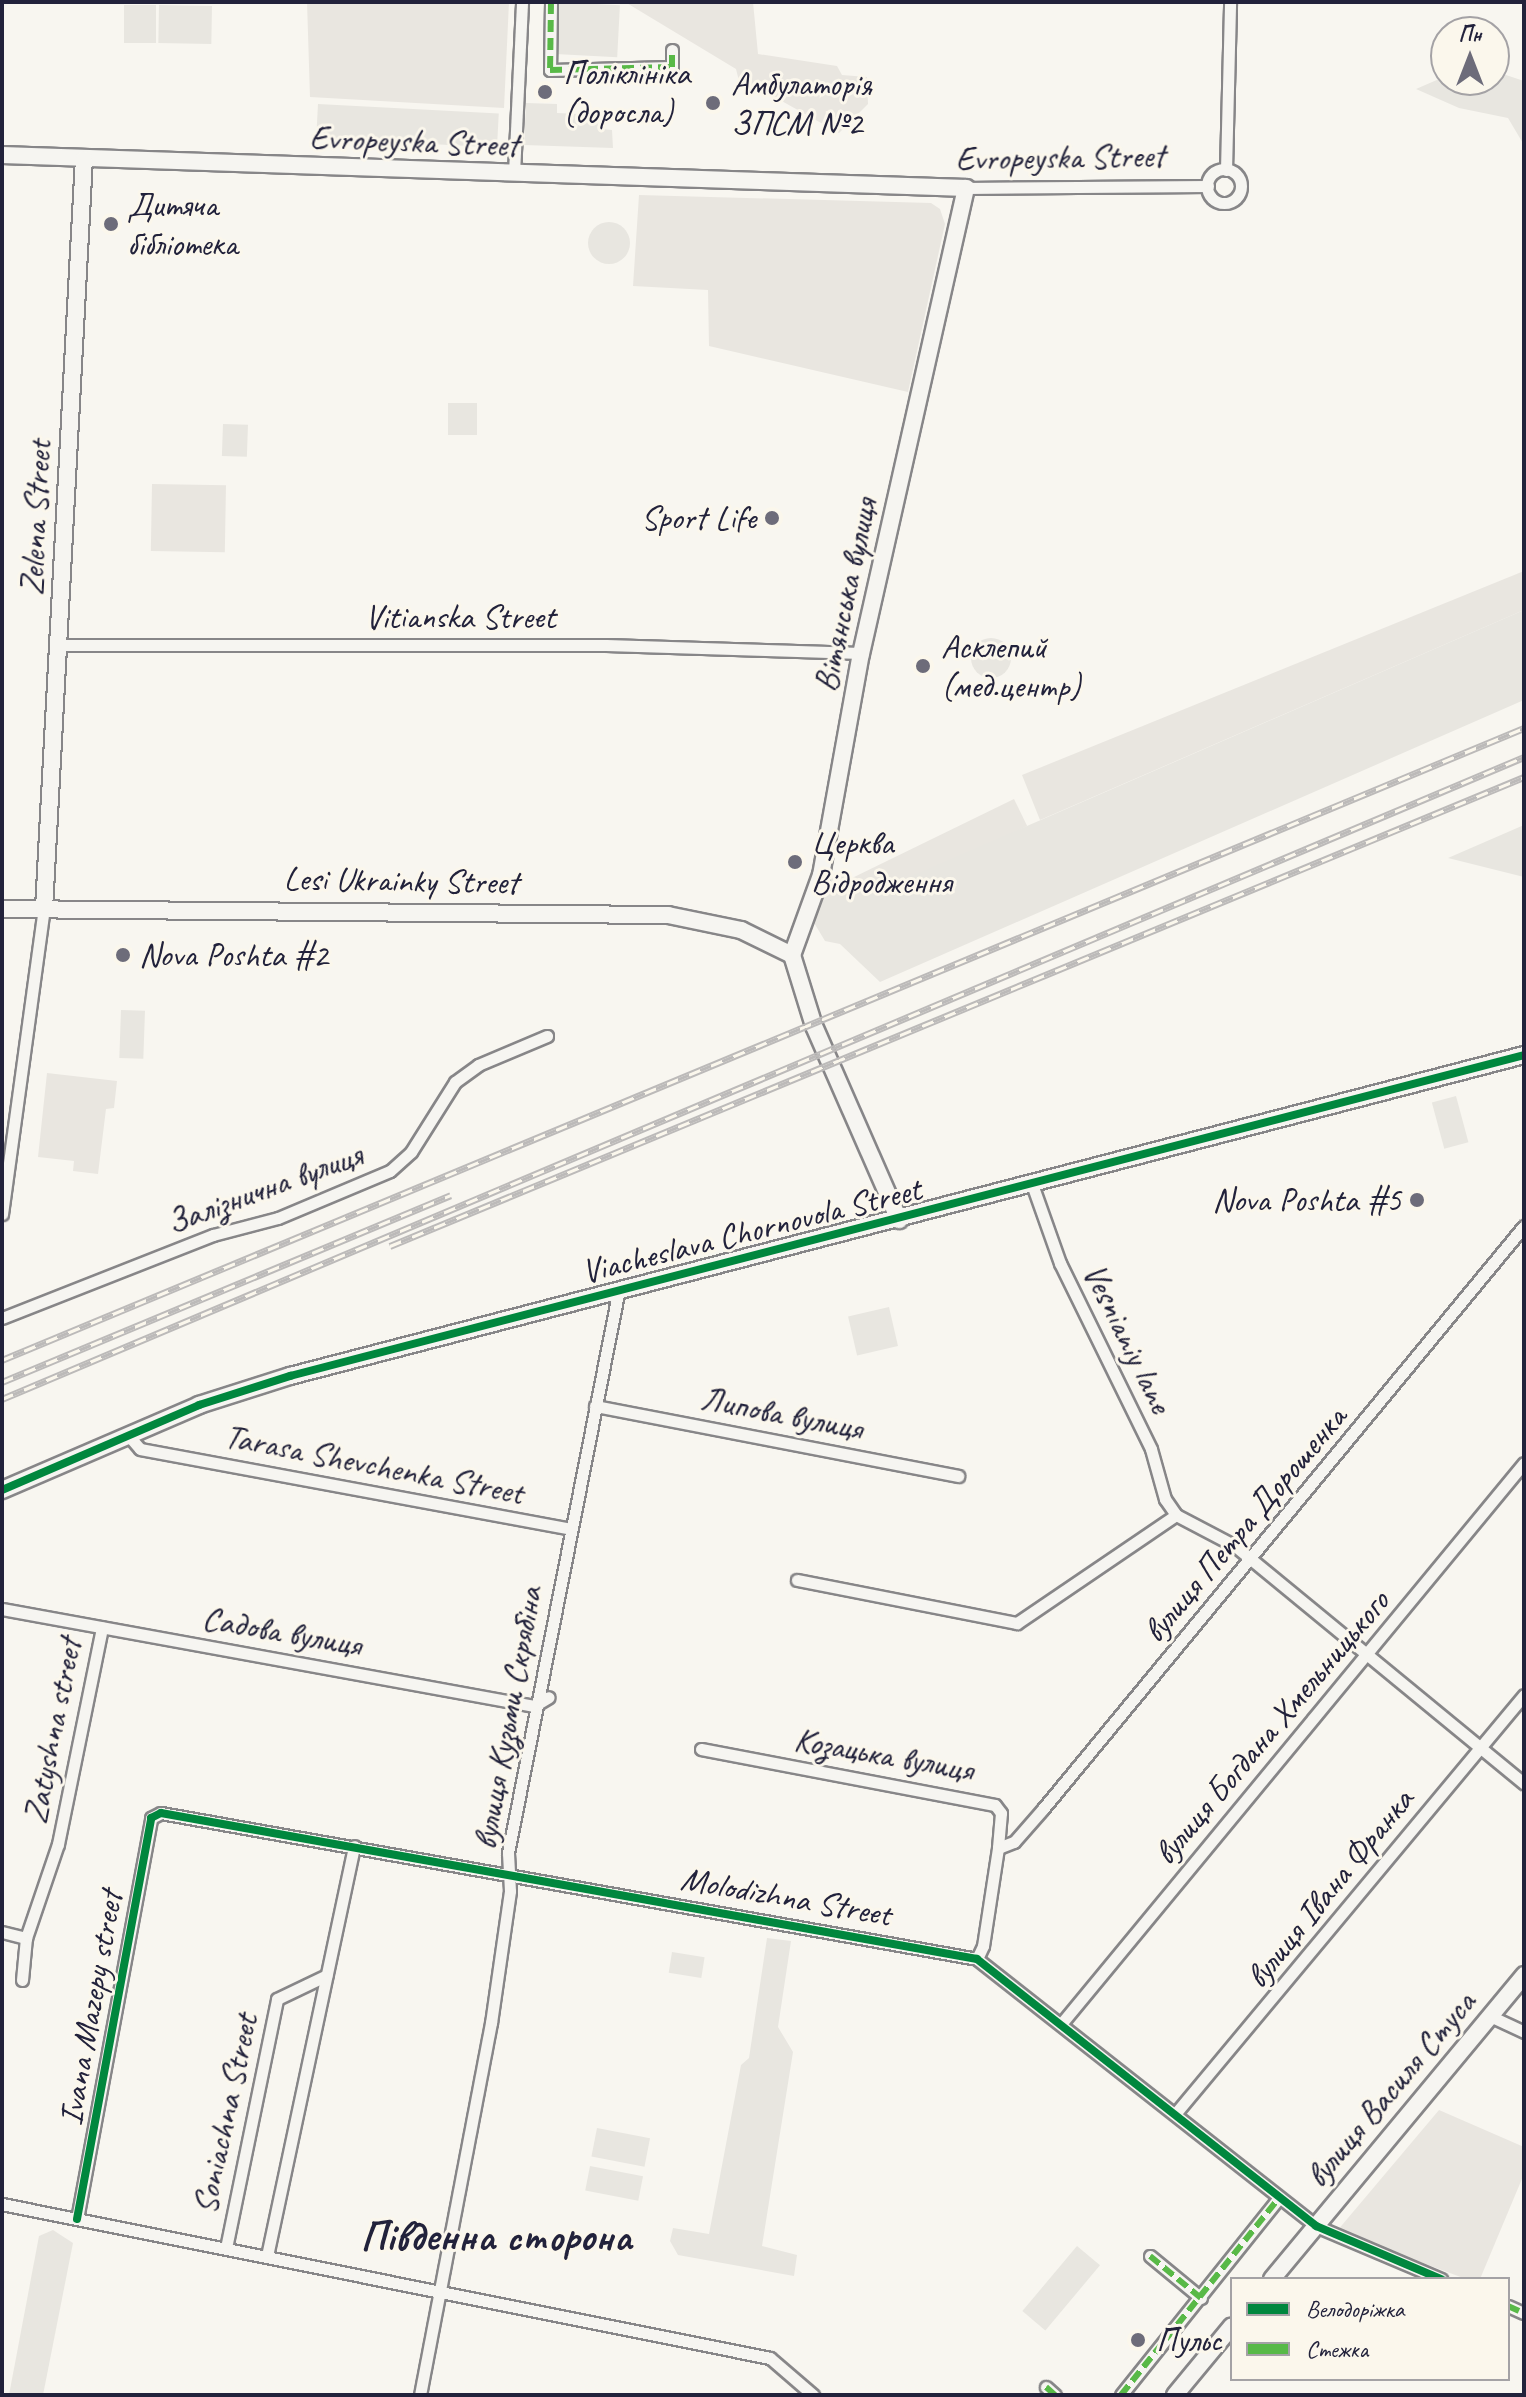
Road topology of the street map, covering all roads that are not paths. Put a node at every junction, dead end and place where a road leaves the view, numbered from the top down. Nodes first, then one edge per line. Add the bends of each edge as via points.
1 (522, 2) edge
2 (551, 2) edge
3 (1230, 2) edge
4 (672, 50) dead end
5 (2, 155) edge
6 (84, 159) junction
7 (1226, 170) junction
8 (514, 173) junction
9 (1208, 186) junction
10 (966, 188) junction
11 (58, 645) junction
12 (861, 653) junction
13 (2, 909) edge
14 (44, 909) junction
15 (792, 955) junction
16 (547, 1036) dead end
17 (1523, 1056) edge
18 (1032, 1184) junction
19 (2, 1214) edge
20 (899, 1220) junction
21 (1524, 1226) edge
22 (619, 1289) junction
23 (2, 1318) edge
24 (595, 1406) junction
25 (128, 1435) junction
26 (1524, 1463) edge
27 (958, 1476) dead end
28 (2, 1490) edge
29 (1176, 1515) junction
30 (570, 1529) junction
31 (1252, 1561) junction
32 (797, 1580) dead end
33 (2, 1609) edge
34 (102, 1627) junction
35 (1366, 1657) junction
36 (1524, 1695) edge
37 (549, 1697) dead end
38 (534, 1706) junction
39 (1479, 1748) junction
40 (701, 1749) dead end
41 (1524, 1783) edge
42 (161, 1813) joint
43 (354, 1846) junction
44 (998, 1848) junction
45 (510, 1873) junction
46 (2, 1932) edge
47 (26, 1938) junction
48 (977, 1959) junction
49 (327, 1975) junction
50 (1524, 1975) edge
51 (22, 1980) dead end
52 (1490, 2016) junction
53 (1061, 2024) junction
54 (1524, 2032) edge
55 (1175, 2114) junction
56 (1279, 2198) junction
57 (2, 2204) edge
58 (77, 2219) junction
59 (1316, 2226) junction
60 (226, 2248) junction
61 (267, 2256) junction
62 (1150, 2256) dead end
63 (1274, 2277) edge
64 (1436, 2277) edge
65 (441, 2290) junction
66 (1201, 2298) junction
67 (1230, 2328) edge
68 (420, 2395) edge
69 (813, 2395) edge
70 (1121, 2395) edge
71 (1175, 2395) edge

1 - 8 street
2 - 4 street via 550,70 672,67
3 - 7 street
5 - 6 street, Evropeyska Street
6 - 8 street, Evropeyska Street
6 - 11 street, Zelena Street
7 - 9 street, Evropeyska Street via 1211,176
7 - 9 street, Evropeyska Street via 1239,179 1235,199 1219,202
8 - 10 street, Evropeyska Street
9 - 10 street, Evropeyska Street
10 - 12 street, Вітянська вулиця
11 - 12 street, Vitianska Street via 606,645
11 - 14 street, Zelena Street
12 - 15 street, Вітянська вулиця via 821,875
13 - 14 street, Lesi Ukrainky Street
14 - 15 street, Lesi Ukrainky Street via 668,915 741,930
14 - 19 street, Zelena Street
15 - 20 street via 809,1012
16 - 23 street, Залізнична вулиця via 478,1065 455,1082 411,1152 390,1171 278,1218 213,1235
17 - 18 street, Viacheslava Chornovola Street
18 - 20 street, Viacheslava Chornovola Street
18 - 29 street, Vesnianiy lane via 1060,1263 1151,1449 1165,1499
20 - 22 street, Viacheslava Chornovola Street
21 - 31 street, вулиця Петра Дорошенка
22 - 24 street, вулиця Кузьми Скрябіна
22 - 25 street, Viacheslava Chornovola Street via 290,1376
24 - 27 street, Липова вулиця
24 - 30 street, вулиця Кузьми Скрябіна
25 - 28 street, Viacheslava Chornovola Street
25 - 30 street, Tarasa Shevchenka Street via 140,1449
26 - 35 street, вулиця Богдана Хмельницького
29 - 31 street
29 - 32 street via 1017,1623
30 - 38 street, вулиця Кузьми Скрябіна
31 - 35 street
31 - 44 street, вулиця Петра Дорошенка via 1014,1842
33 - 34 street, Садова вулиця
34 - 38 street, Садова вулиця
34 - 47 street, Zatyshna street via 58,1844
35 - 39 street
35 - 53 street, вулиця Богдана Хмельницького
36 - 39 street, вулиця Івана Франка
37 - 38 street
38 - 45 street, вулиця Кузьми Скрябіна via 508,1853
39 - 41 street
39 - 55 street, вулиця Івана Франка
40 - 44 street, Козацька вулиця via 985,1800 1001,1813
42 - 43 street, Molodizhna Street
42 - 58 street, Ivana Mazepy street via 151,1818
43 - 45 street, Molodizhna Street
43 - 49 street, Soniachna Street
44 - 48 street, Козацька вулиця
45 - 48 street, Molodizhna Street
45 - 65 street, вулиця Кузьми Скрябіна via 491,2023
46 - 47 street
47 - 51 street, Zatyshna street
48 - 53 street, Molodizhna Street
49 - 60 street, Soniachna Street via 277,1999
49 - 61 street, Soniachna Street
50 - 52 street, вулиця Василя Стуса
52 - 54 street
52 - 59 street, вулиця Василя Стуса
53 - 55 street, Molodizhna Street
55 - 56 street, Molodizhna Street
56 - 59 street, Molodizhna Street
56 - 66 street
57 - 58 street
58 - 60 street
59 - 63 street, вулиця Василя Стуса
59 - 64 street, Molodizhna Street
60 - 61 street
61 - 65 street
62 - 66 street
65 - 68 street, вулиця Кузьми Скрябіна
65 - 69 street via 770,2358
66 - 70 street
67 - 71 street

